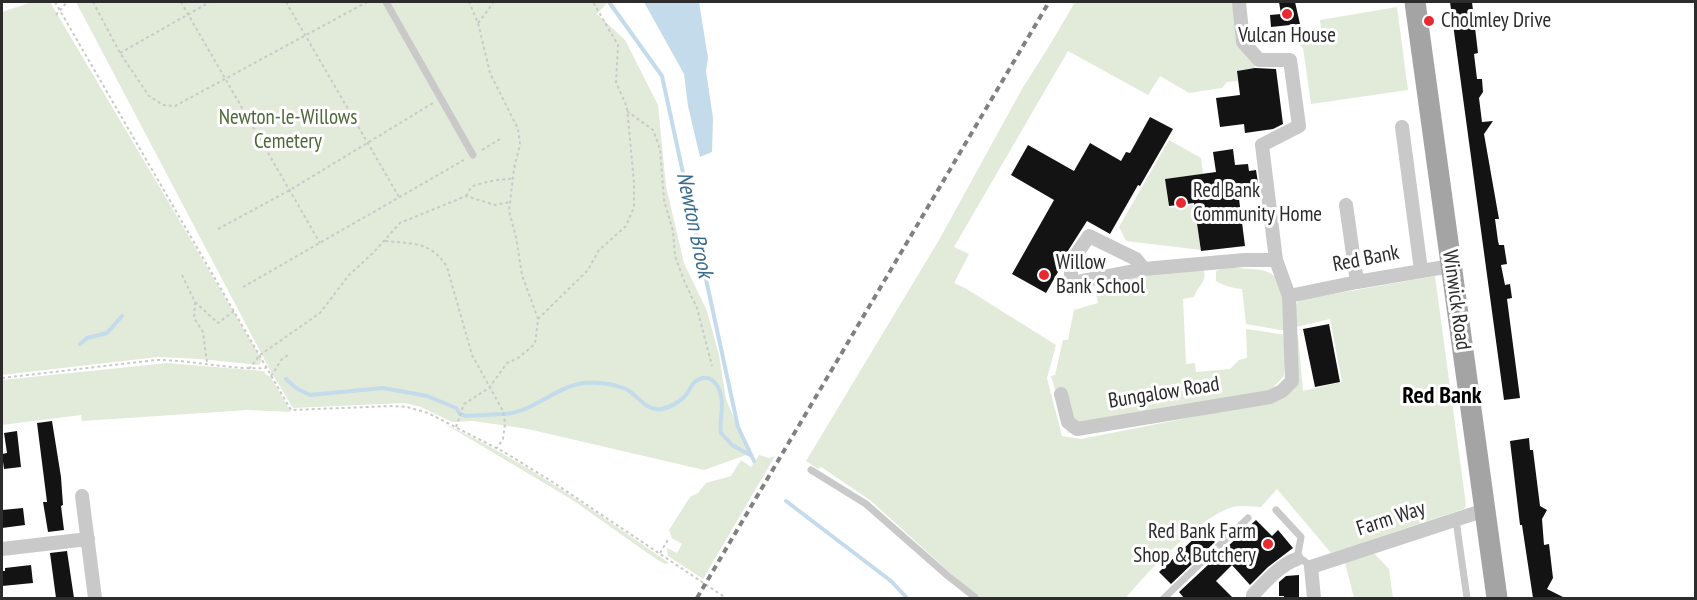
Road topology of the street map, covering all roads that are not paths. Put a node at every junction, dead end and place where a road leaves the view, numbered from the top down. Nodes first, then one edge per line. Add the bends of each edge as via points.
1 (386, 2) edge
2 (1239, 2) edge
3 (1415, 2) edge
4 (1402, 127) dead end
5 (473, 155) road end
6 (1346, 205) dead end
7 (1276, 260) junction
8 (1451, 266) junction
9 (1144, 269) junction
10 (1421, 270) junction
11 (1357, 282) junction
12 (1289, 296) junction
13 (1061, 394) dead end
14 (811, 470) dead end
15 (82, 496) dead end
16 (1276, 510) dead end
17 (1485, 510) junction
18 (1248, 518) dead end
19 (1456, 520) junction
20 (88, 539) junction
21 (2, 549) edge
22 (1297, 558) junction
23 (1311, 567) junction
24 (1252, 597) edge
25 (95, 598) edge
26 (976, 598) edge
27 (1164, 598) edge
28 (1314, 598) edge
29 (1467, 598) edge
30 (1497, 598) edge

1 - 5 lane
2 - 7 street via 1243,42 1259,60 1290,60 1299,126 1262,145
3 - 8 main road, Winwick Road
4 - 10 street
6 - 11 street
7 - 9 street
7 - 12 street
8 - 10 street, Red Bank
8 - 17 main road, Winwick Road
9 - 9 street via 1081,281 1071,283 1071,262 1089,236 1136,259
10 - 11 street, Red Bank
11 - 12 street, Red Bank
12 - 13 street, Bungalow Road via 1292,381 1270,397 1077,429 1068,422
14 - 26 lane via 866,504
15 - 20 street
16 - 22 lane via 1301,537
17 - 19 street, Farm Way
17 - 30 main road, Winwick Road
18 - 27 lane
19 - 23 street, Farm Way
19 - 29 lane
20 - 21 street
20 - 25 street
22 - 23 lane
22 - 24 street
23 - 28 street

